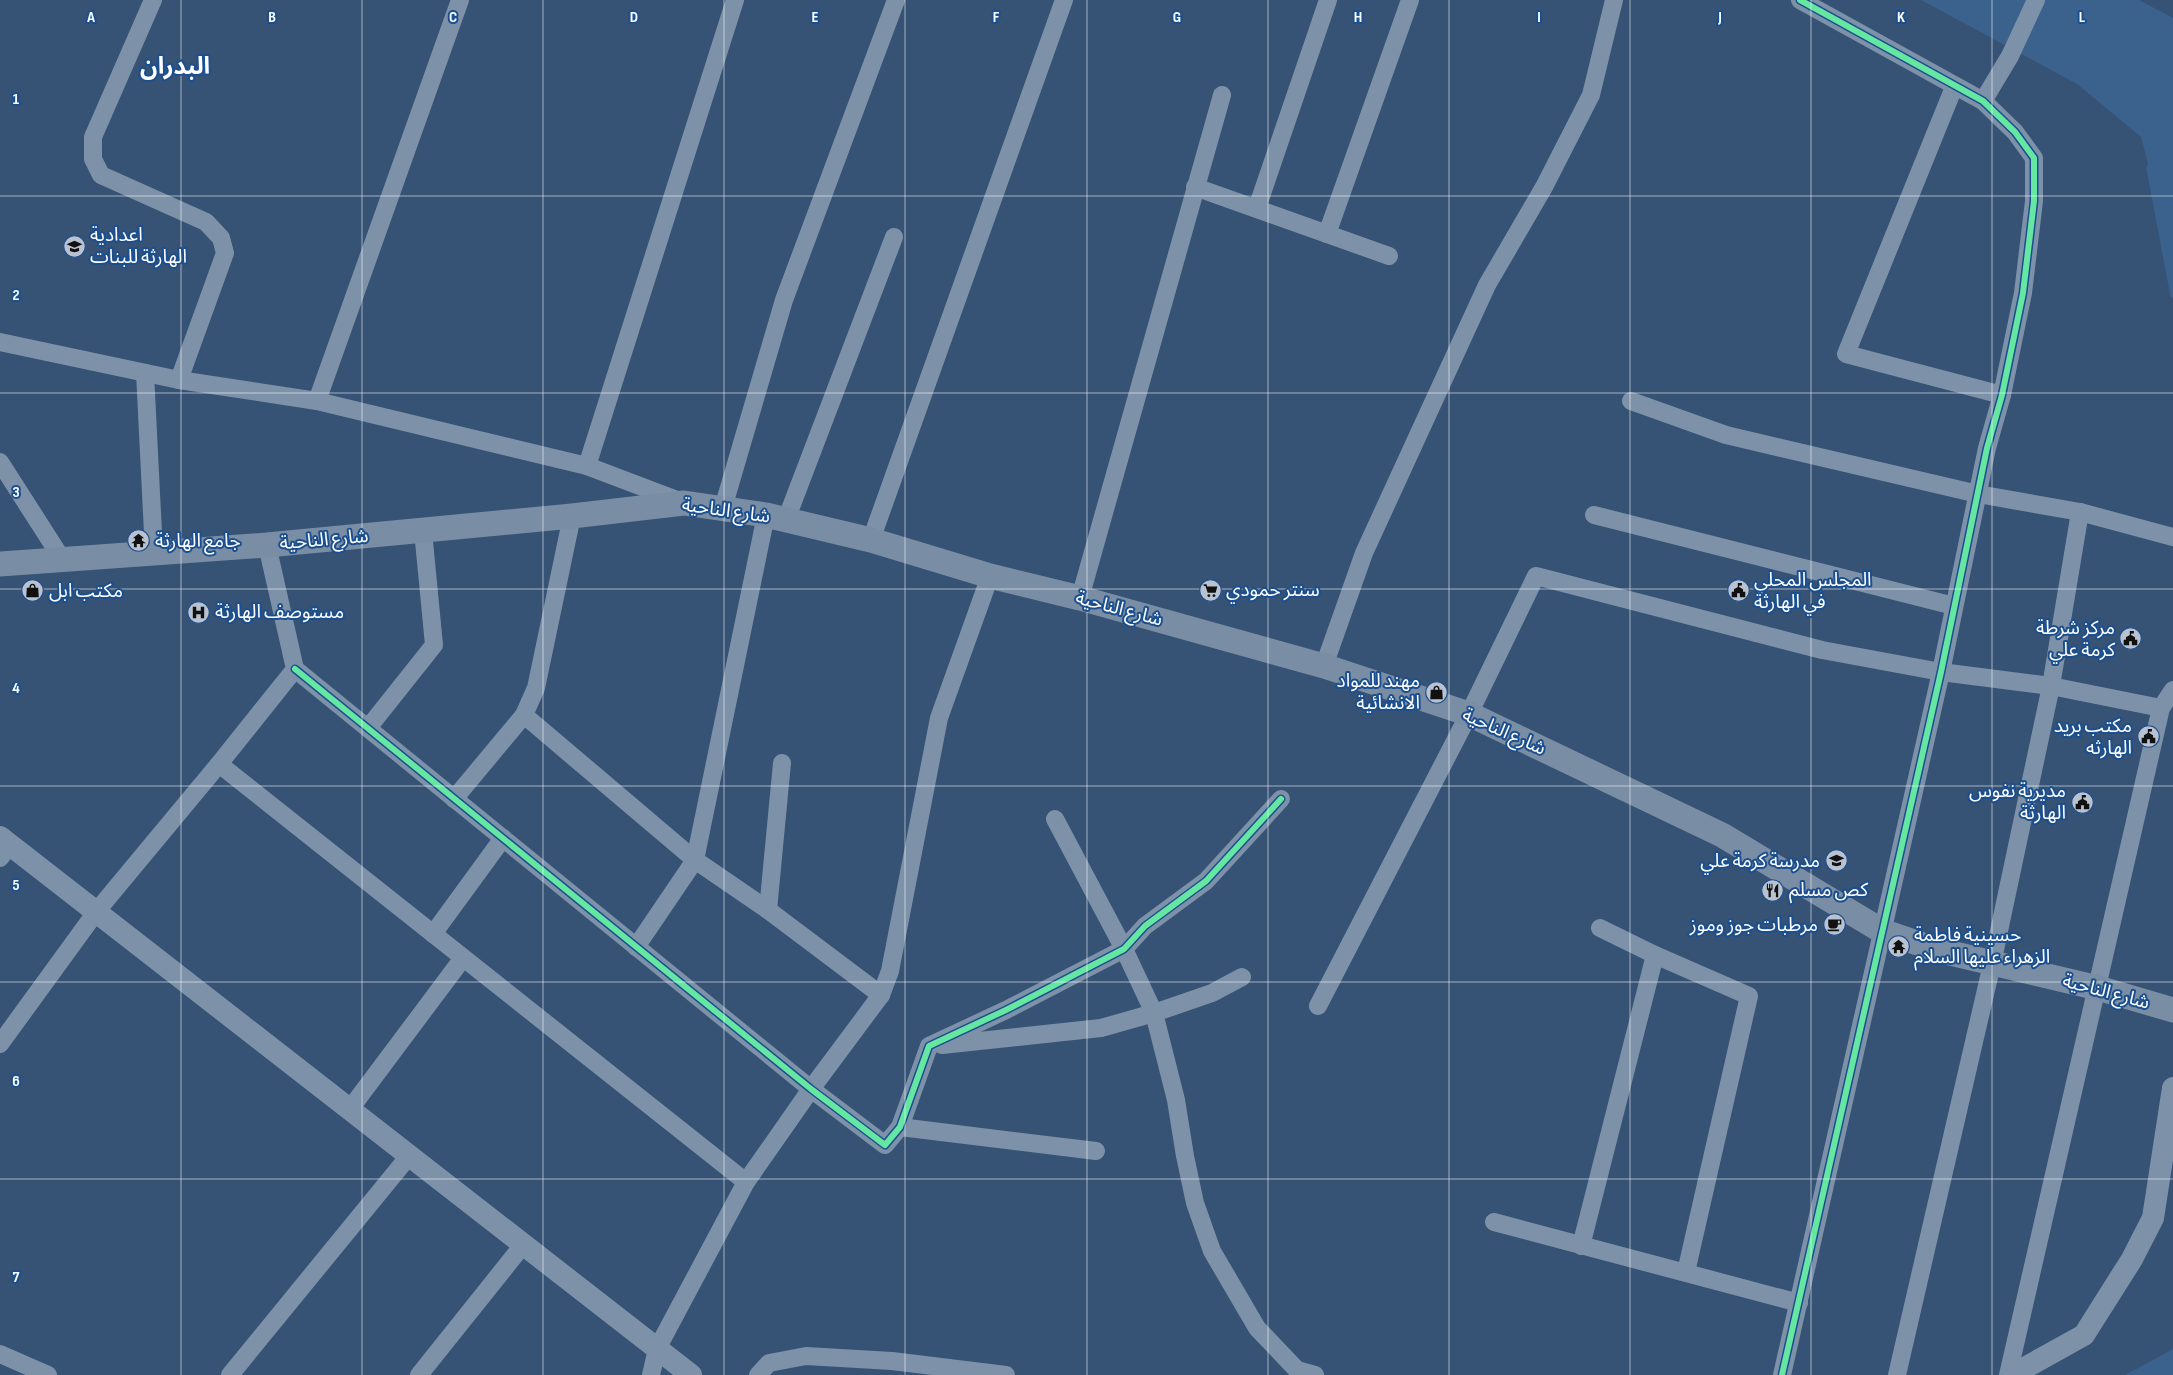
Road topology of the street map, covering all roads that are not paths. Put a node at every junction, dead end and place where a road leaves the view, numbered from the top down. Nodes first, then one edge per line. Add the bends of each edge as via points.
1 (153, 0) edge
2 (460, 0) edge
3 (734, 0) edge
4 (896, 0) edge
5 (1064, 0) edge
6 (1328, 0) edge
7 (1410, 0) edge
8 (1614, 0) edge
9 (1800, 0) edge
10 (2036, 0) edge
11 (1954, 86) junction
12 (1222, 94) dead end
13 (1983, 101) junction
14 (1195, 186) junction
15 (1257, 208) junction
16 (1327, 234) junction
17 (894, 236) dead end
18 (1390, 256) dead end
19 (0, 342) edge
20 (144, 373) junction
21 (179, 380) junction
22 (2002, 395) junction
23 (317, 401) junction
24 (1631, 401) dead end
25 (0, 462) edge
26 (587, 466) junction
27 (1978, 494) junction
28 (684, 503) junction
29 (723, 508) junction
30 (2080, 512) junction
31 (1594, 514) dead end
32 (572, 516) junction
33 (776, 518) junction
34 (423, 531) junction
35 (2173, 537) edge
36 (871, 540) junction
37 (266, 545) junction
38 (154, 553) junction
39 (62, 559) junction
40 (0, 564) edge
41 (990, 576) junction
42 (1080, 598) junction
43 (1954, 606) junction
44 (1324, 666) junction
45 (294, 669) junction
46 (1941, 672) junction
47 (2050, 686) junction
48 (2173, 690) edge
49 (2161, 708) junction
50 (1469, 714) junction
51 (524, 715) junction
52 (368, 728) junction
53 (782, 763) dead end
54 (219, 764) junction
55 (454, 798) junction
56 (1281, 799) dead end
57 (1055, 819) dead end
58 (503, 838) junction
59 (3, 847) edge
60 (695, 860) junction
61 (768, 910) junction
62 (96, 912) junction
63 (1600, 928) dead end
64 (1882, 931) junction
65 (433, 934) junction
66 (636, 947) junction
67 (1124, 949) junction
68 (1655, 955) junction
69 (463, 958) junction
70 (1992, 964) junction
71 (1242, 977) dead end
72 (2098, 988) junction
73 (881, 995) junction
74 (1318, 1006) dead end
75 (2173, 1010) edge
76 (1154, 1013) junction
77 (0, 1044) edge
78 (929, 1046) junction
79 (2173, 1088) edge
80 (811, 1089) junction
81 (350, 1109) junction
82 (900, 1126) junction
83 (1096, 1151) dead end
84 (409, 1156) junction
85 (746, 1182) junction
86 (1494, 1222) dead end
87 (523, 1245) junction
88 (1581, 1246) junction
89 (1686, 1272) junction
90 (1799, 1303) junction
91 (657, 1349) junction
92 (0, 1354) edge
93 (48, 1375) edge
94 (230, 1375) edge
95 (419, 1375) edge
96 (651, 1375) edge
97 (691, 1375) edge
98 (758, 1375) edge
99 (1006, 1375) edge
100 (1315, 1375) edge
101 (1782, 1375) edge
102 (1897, 1375) edge
103 (2010, 1375) edge

1 - 21 street via 93,137 93,159 102,175 206,222 221,238 225,253
2 - 23 street
3 - 26 street
4 - 29 street via 784,300
5 - 36 street
6 - 15 street
7 - 16 street
8 - 44 street via 1590,95 1544,187 1487,285 1364,554
9 - 11 street
10 - 13 street via 2010,56
11 - 13 street
11 - 22 street via 1846,354
12 - 14 street
13 - 22 street via 2034,158 2034,201 2023,293
14 - 15 street
14 - 42 street
15 - 16 street
16 - 18 street
17 - 33 street
19 - 20 street
20 - 21 street
20 - 38 street
21 - 23 street
22 - 27 street
23 - 26 street
24 - 27 street via 1726,435
25 - 39 street
26 - 28 street
27 - 30 street
27 - 43 street
28 - 29 main road, شارع الناحية
28 - 32 main road, شارع الناحية
29 - 33 main road, شارع الناحية
30 - 35 street
30 - 47 street
31 - 43 street
32 - 34 main road, شارع الناحية
32 - 51 street via 536,688
33 - 36 main road, شارع الناحية
33 - 60 street
34 - 37 main road, شارع الناحية
34 - 52 street via 434,645
36 - 41 main road, شارع الناحية
37 - 38 main road, شارع الناحية
37 - 45 street
38 - 39 main road, شارع الناحية
39 - 40 main road, شارع الناحية
41 - 42 main road, شارع الناحية
41 - 73 street via 939,718 890,971
42 - 44 main road, شارع الناحية
43 - 46 street
44 - 50 main road, شارع الناحية
45 - 52 street
45 - 54 street
46 - 47 street
46 - 50 street via 1822,650 1536,576
46 - 64 street
47 - 49 street
47 - 70 street
48 - 49 street
49 - 72 street
50 - 64 main road, شارع الناحية via 1722,835
50 - 74 street
51 - 55 street
51 - 60 street
52 - 55 street
53 - 61 street
54 - 62 street
54 - 65 street
55 - 58 street
56 - 67 street via 1206,881 1145,926
57 - 67 street
58 - 65 street
58 - 66 street
59 - 62 street
60 - 61 street
60 - 66 street
61 - 73 street
62 - 77 street
62 - 81 street
63 - 68 street
64 - 70 main road, شارع الناحية
64 - 90 street
65 - 69 street
66 - 80 street
67 - 76 street
67 - 78 street
68 - 88 street
68 - 89 street via 1748,996
69 - 81 street
69 - 85 street
70 - 72 main road, شارع الناحية
70 - 102 street
71 - 76 street via 1212,993
72 - 75 main road, شارع الناحية
72 - 103 street
73 - 80 street
76 - 78 street via 1101,1028
76 - 100 street via 1176,1100 1195,1203 1212,1251 1257,1328 1297,1370
78 - 82 street
79 - 103 street via 2153,1218 2132,1259 2084,1335
80 - 82 street via 885,1145
80 - 85 street
81 - 84 street
82 - 83 street
84 - 87 street
84 - 94 street
85 - 91 street
86 - 88 street
87 - 91 street
87 - 95 street
88 - 89 street
89 - 90 street
90 - 101 street
91 - 96 street
91 - 97 street
92 - 93 street
98 - 99 street via 769,1363 806,1356 892,1361

